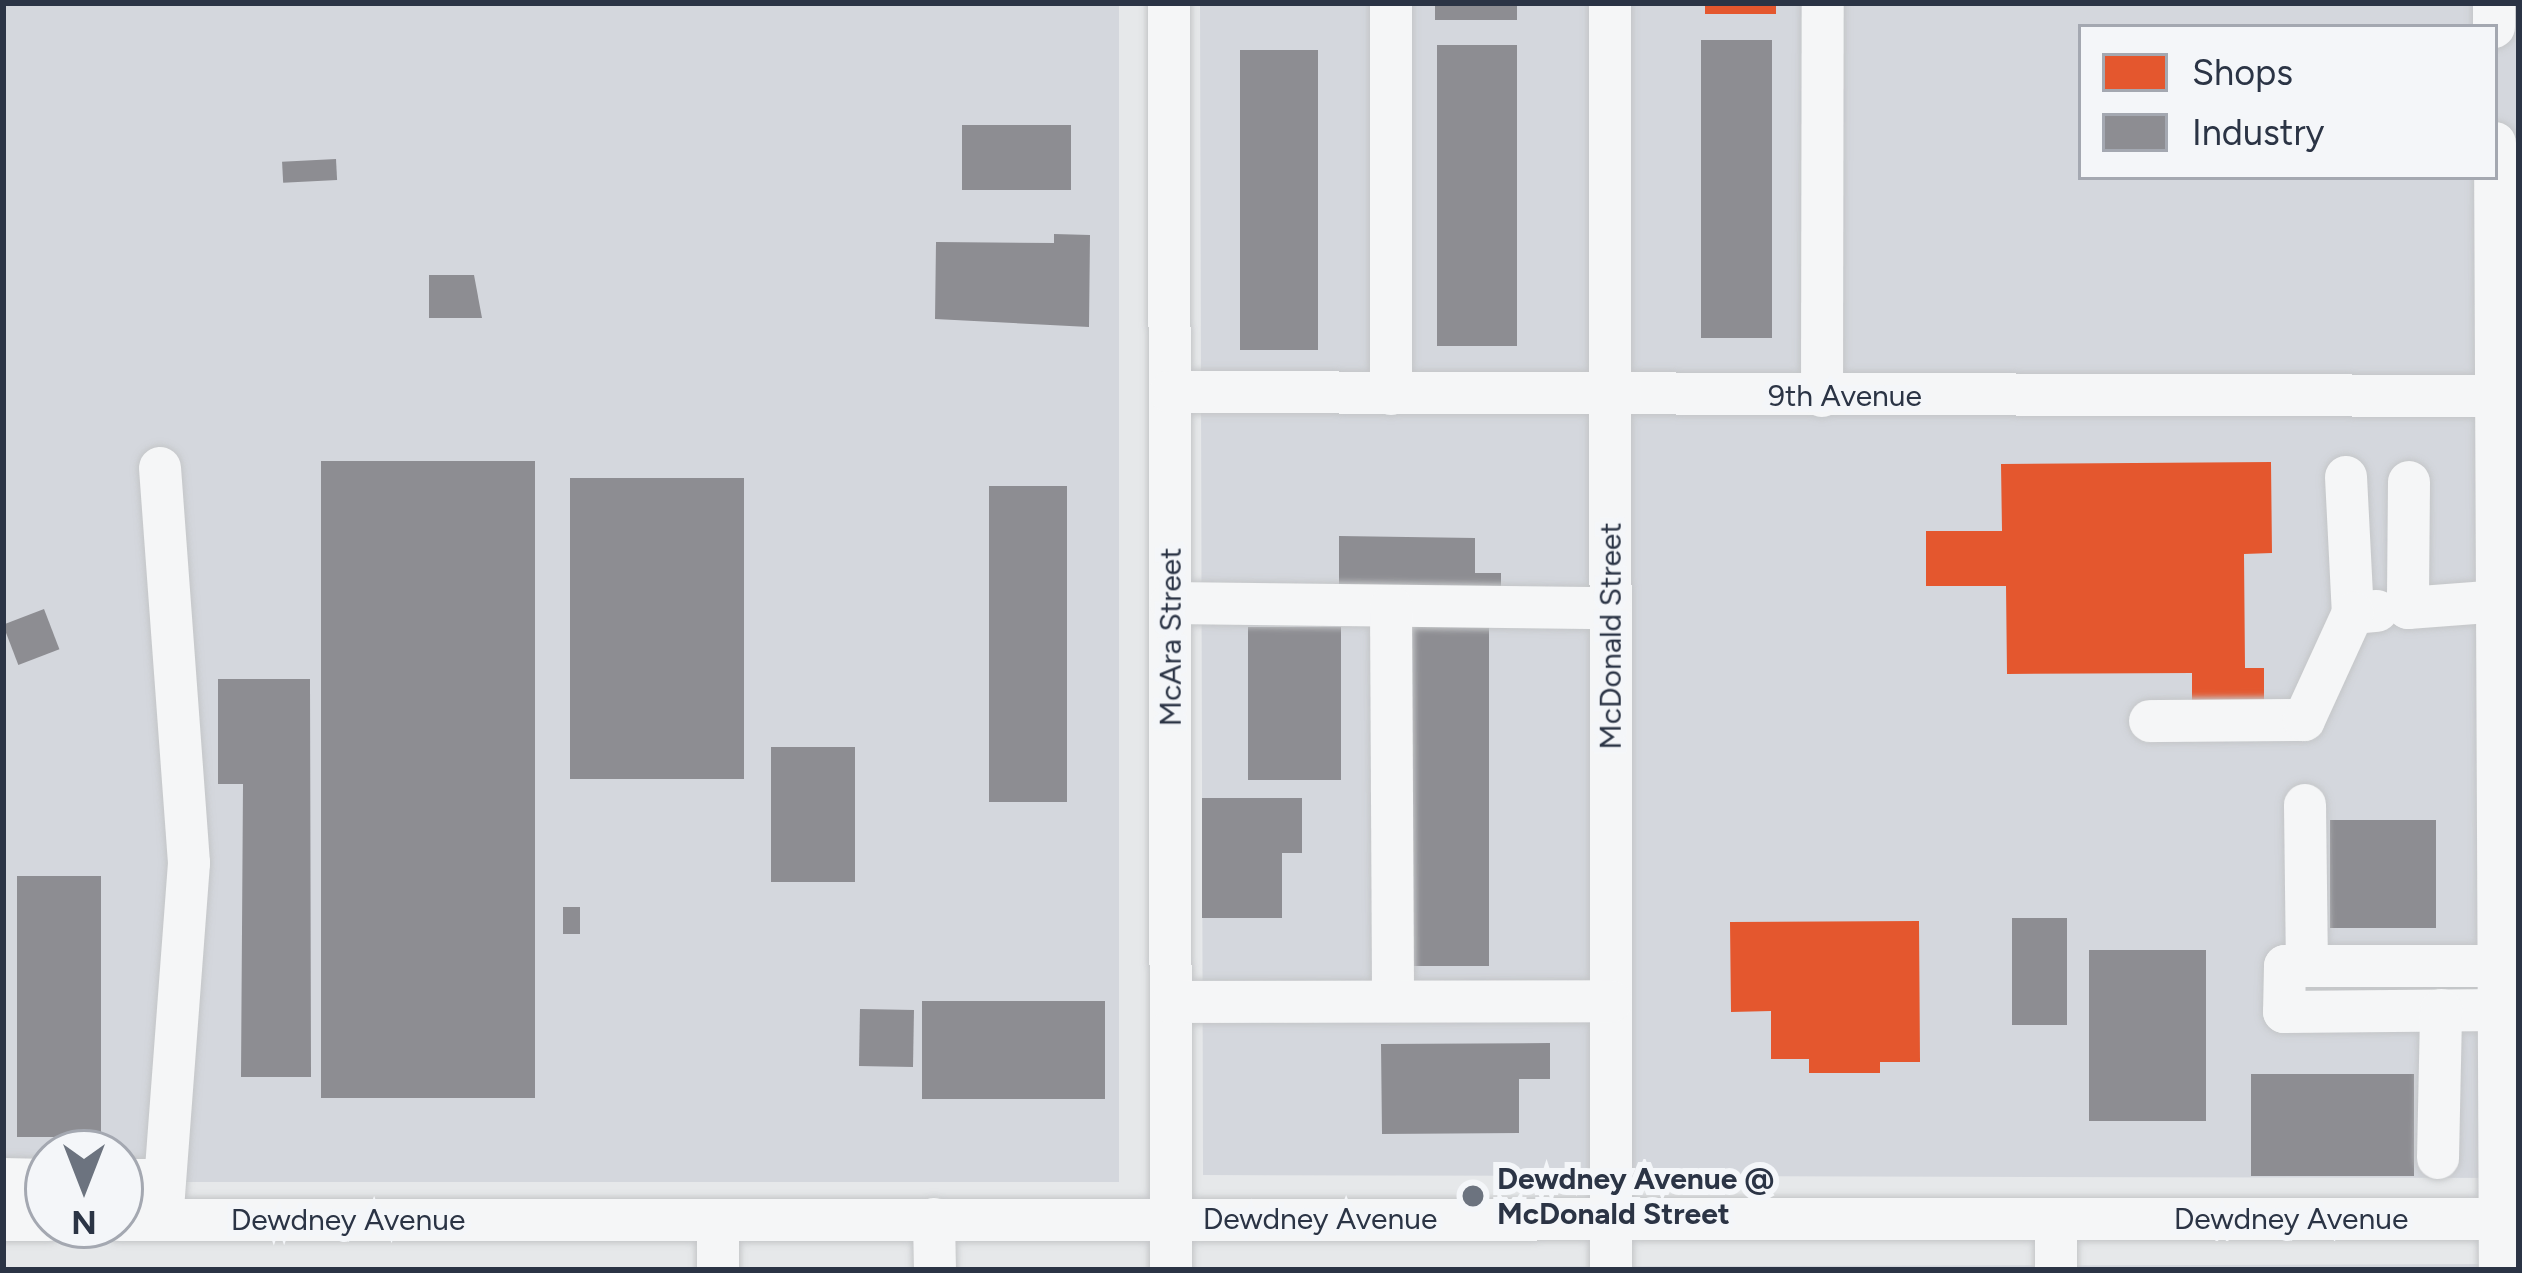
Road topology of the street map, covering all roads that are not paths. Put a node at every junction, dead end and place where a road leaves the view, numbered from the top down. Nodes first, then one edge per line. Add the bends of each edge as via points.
1 (1169, 3) edge
2 (1391, 3) edge
3 (1610, 3) edge
4 (1823, 3) edge
5 (2497, 180) edge
6 (1170, 392) junction
7 (1391, 394) junction
8 (1822, 396) junction
9 (2508, 396) edge
10 (1610, 397) junction
11 (160, 468) dead end
12 (2346, 478) dead end
13 (2409, 482) dead end
14 (2500, 601) junction
15 (1171, 603) junction
16 (1391, 605) junction
17 (1610, 608) junction
18 (2408, 608) junction
19 (2353, 613) junction
20 (2150, 721) dead end
21 (2305, 805) dead end
22 (2500, 965) junction
23 (2306, 966) junction
24 (1393, 1001) junction
25 (1611, 1001) junction
26 (1172, 1002) junction
27 (2441, 1010) junction
28 (2500, 1010) junction
29 (2438, 1158) dead end
30 (149, 1206) edge
31 (934, 1219) junction
32 (1172, 1219) junction
33 (1611, 1219) junction
34 (2056, 1219) junction
35 (2510, 1219) edge
36 (718, 1220) junction
37 (718, 1270) edge
38 (934, 1270) edge
39 (1172, 1270) edge
40 (1612, 1270) edge
41 (2056, 1270) edge
42 (2500, 1270) edge

1 - 6 street, McAra Street
2 - 7 street
3 - 10 street, McDonald Street
4 - 8 street
5 - 9 street
6 - 7 street, 9th Avenue
6 - 15 street, McAra Street
7 - 10 street, 9th Avenue
8 - 9 street, 9th Avenue
8 - 10 street, 9th Avenue
9 - 14 street
10 - 17 street, McDonald Street
11 - 30 street via 189,862
12 - 19 street
13 - 18 street
14 - 18 street
14 - 22 street
15 - 16 street
15 - 26 street, McAra Street
16 - 17 street
16 - 24 street
17 - 25 street, McDonald Street
18 - 19 street
19 - 20 street via 2304,720
21 - 23 street
22 - 23 street
22 - 28 street
23 - 27 street via 2285,965 2284,1012
24 - 25 street
24 - 26 street
25 - 33 street, McDonald Street
26 - 32 street, McAra Street
27 - 28 street
27 - 29 street
28 - 35 street
30 - 36 street, Dewdney Avenue
31 - 32 street, Dewdney Avenue
31 - 36 street, Dewdney Avenue
31 - 38 street
32 - 33 street, Dewdney Avenue
32 - 39 street, McAra Street
33 - 34 street, Dewdney Avenue
33 - 40 street, McDonald Street
34 - 35 street, Dewdney Avenue
34 - 41 street
35 - 42 street
36 - 37 street

